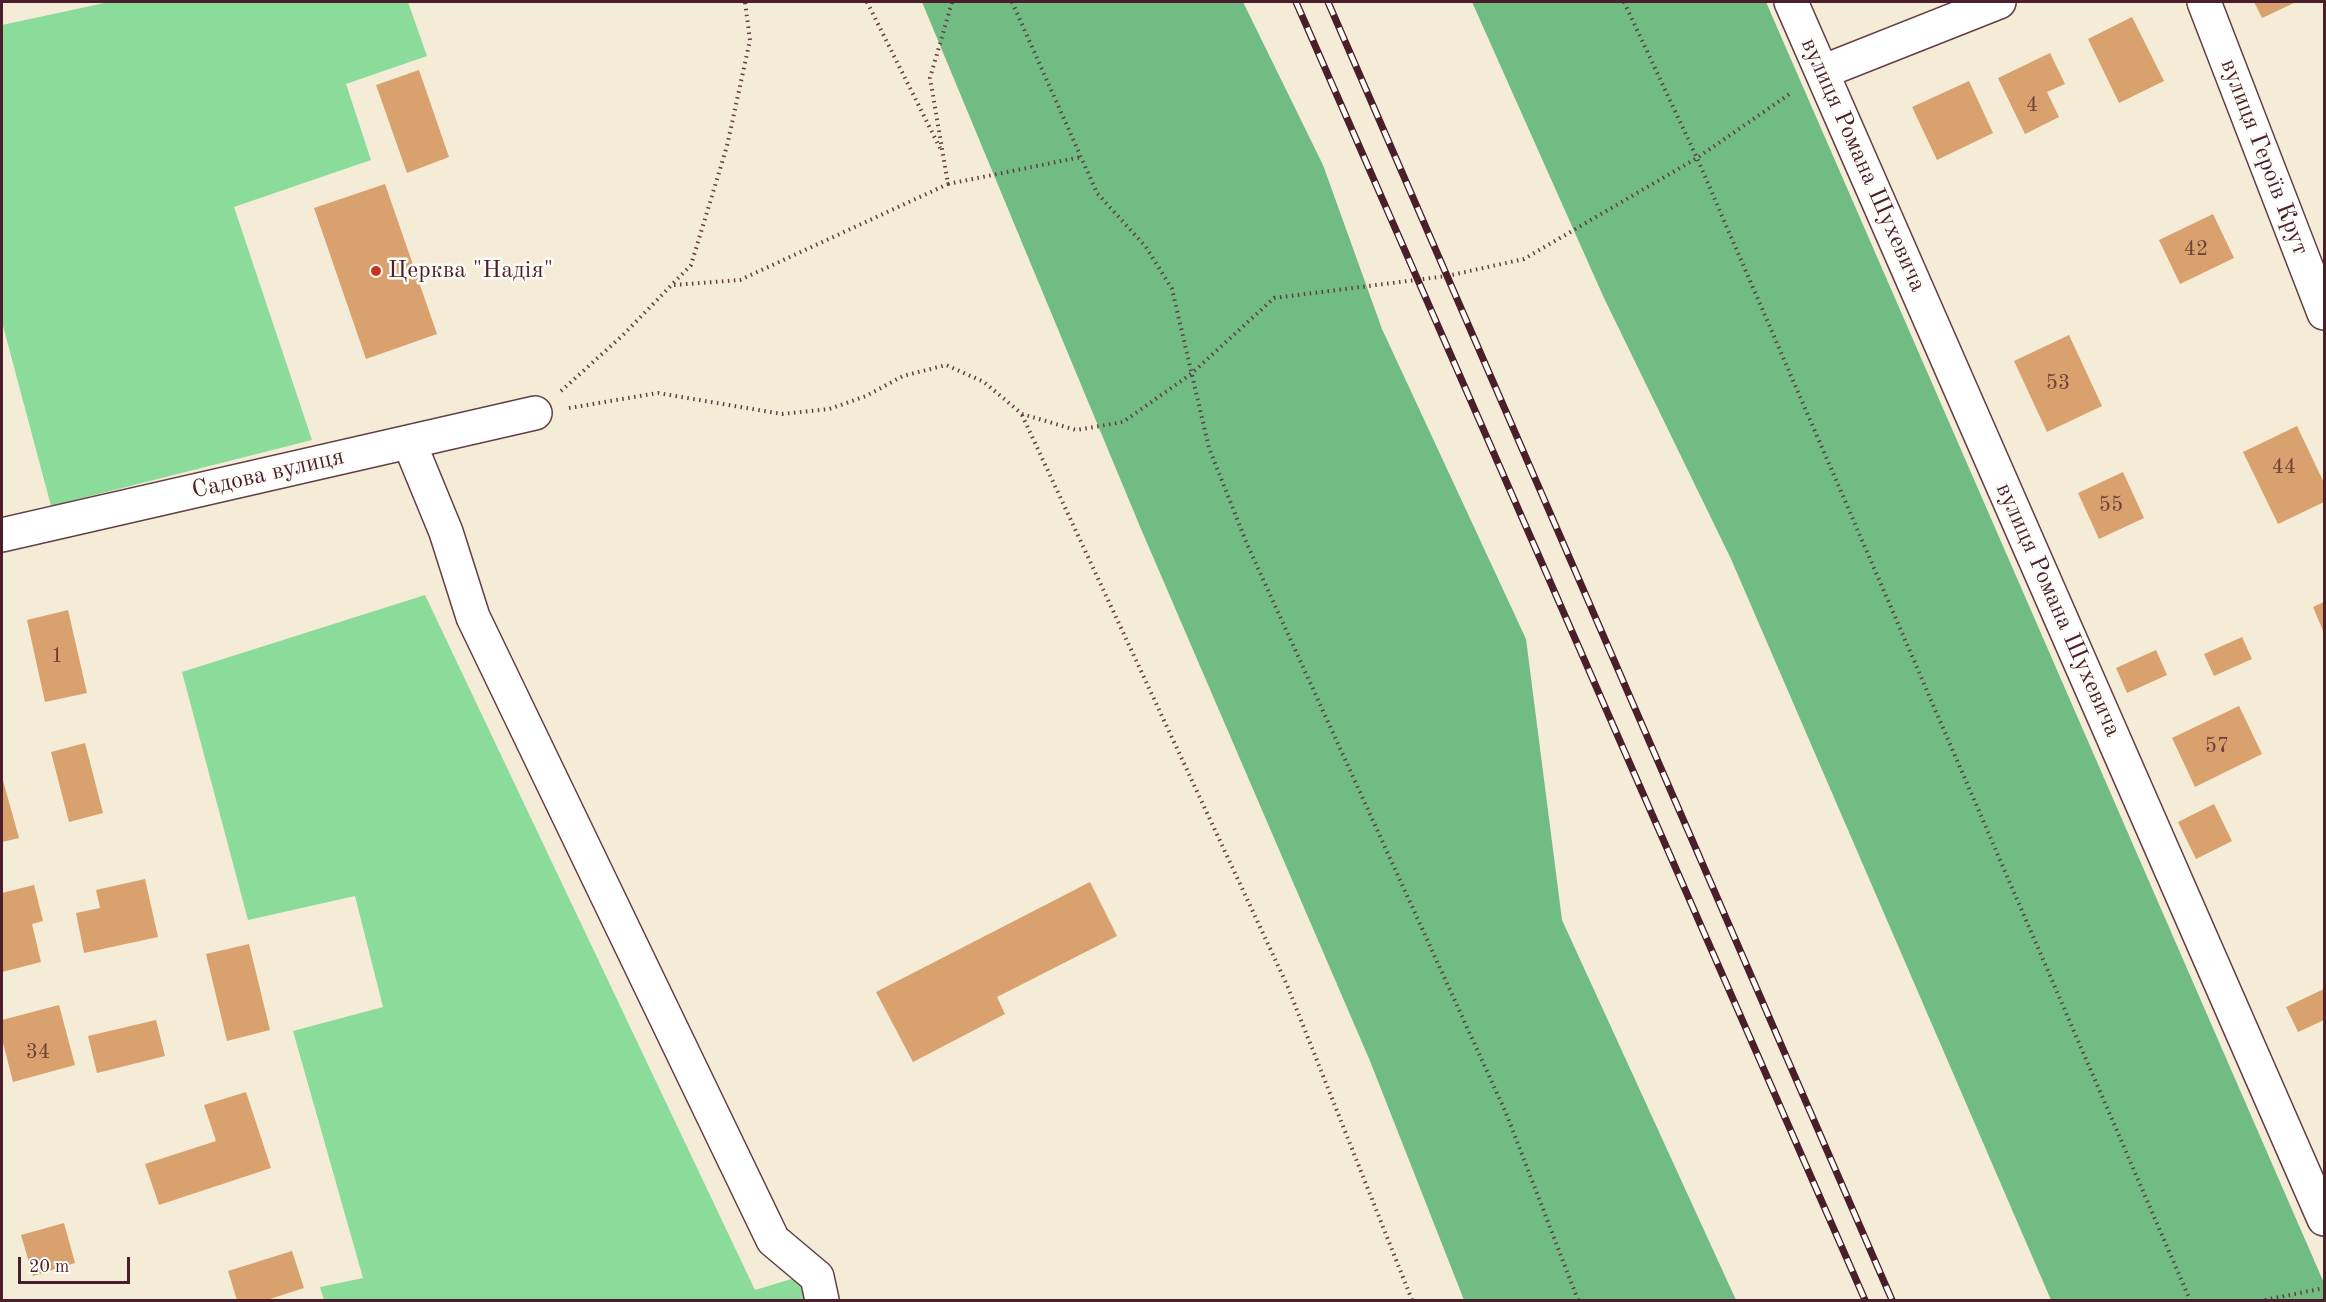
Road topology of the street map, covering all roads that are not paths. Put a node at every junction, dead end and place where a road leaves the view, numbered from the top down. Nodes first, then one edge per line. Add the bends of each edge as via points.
1 (1791, 2) edge
2 (1999, 2) edge
3 (2204, 2) edge
4 (1822, 72) junction
5 (2325, 313) edge
6 (536, 413) road end
7 (409, 442) junction
8 (2, 535) edge
9 (2325, 1219) edge
10 (822, 1300) edge

1 - 4 street, вулиця Романа Шухевича
2 - 4 street
3 - 5 street, вулиця Героїв Крут
4 - 9 street, вулиця Романа Шухевича
6 - 7 street, Садова вулиця
7 - 8 street, Садова вулиця
7 - 10 street via 447,532 478,627 773,1240 817,1276

